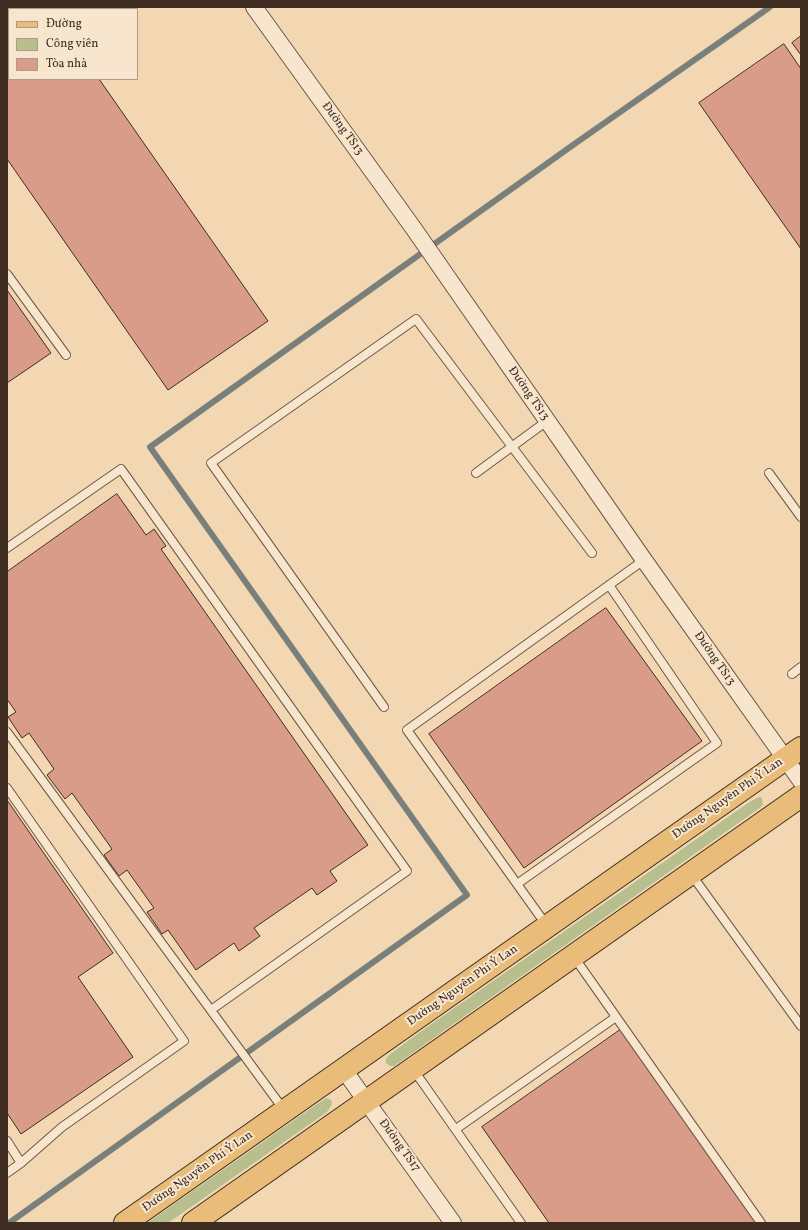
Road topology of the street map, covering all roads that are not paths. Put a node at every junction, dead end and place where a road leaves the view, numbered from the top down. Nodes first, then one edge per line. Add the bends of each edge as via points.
1 (254, 7) edge
2 (7, 274) edge
3 (66, 355) dead end
4 (547, 421) junction
5 (512, 447) junction
6 (476, 473) dead end
7 (769, 473) dead end
8 (801, 517) edge
9 (7, 548) edge
10 (592, 553) dead end
11 (644, 560) junction
12 (609, 585) junction
13 (801, 667) edge
14 (792, 674) dead end
15 (384, 707) dead end
16 (7, 732) edge
17 (793, 753) edge
18 (801, 781) edge
19 (7, 788) edge
20 (801, 796) edge
21 (690, 873) junction
22 (517, 884) junction
23 (547, 927) junction
24 (573, 956) junction
25 (211, 1010) junction
26 (616, 1017) junction
27 (801, 1026) edge
28 (413, 1068) junction
29 (344, 1070) junction
30 (366, 1101) junction
31 (285, 1112) junction
32 (456, 1129) junction
33 (7, 1141) edge
34 (21, 1162) junction
35 (7, 1173) edge
36 (125, 1223) edge
37 (194, 1223) edge
38 (453, 1223) edge
39 (521, 1223) edge
40 (761, 1223) edge

1 - 4 street, Đường TS13 via 414,229
2 - 3 lane
4 - 5 lane
4 - 11 street, Đường TS13
5 - 6 lane
5 - 10 lane
5 - 15 lane via 416,319 211,463
7 - 8 lane
9 - 25 lane via 121,469 407,871
11 - 12 lane
11 - 17 street, Đường TS13
12 - 22 lane via 717,743
12 - 22 lane via 407,730
13 - 14 lane
16 - 25 lane
17 - 18 street, Đường TS13
17 - 23 main road, Đường Nguyên Phi Ỷ Lan
19 - 34 lane via 184,1041 62,1128
20 - 21 main road
21 - 24 main road
21 - 27 lane
22 - 23 lane
23 - 29 main road, Đường Nguyên Phi Ỷ Lan
24 - 26 lane
24 - 28 main road
25 - 31 lane
26 - 32 lane
26 - 40 lane
28 - 30 main road
28 - 32 lane
29 - 30 street, Đường TS17
29 - 31 main road, Đường Nguyên Phi Ỷ Lan
30 - 37 main road
30 - 38 street, Đường TS17
31 - 36 main road, Đường Nguyên Phi Ỷ Lan
32 - 39 lane
33 - 34 lane
34 - 35 lane

